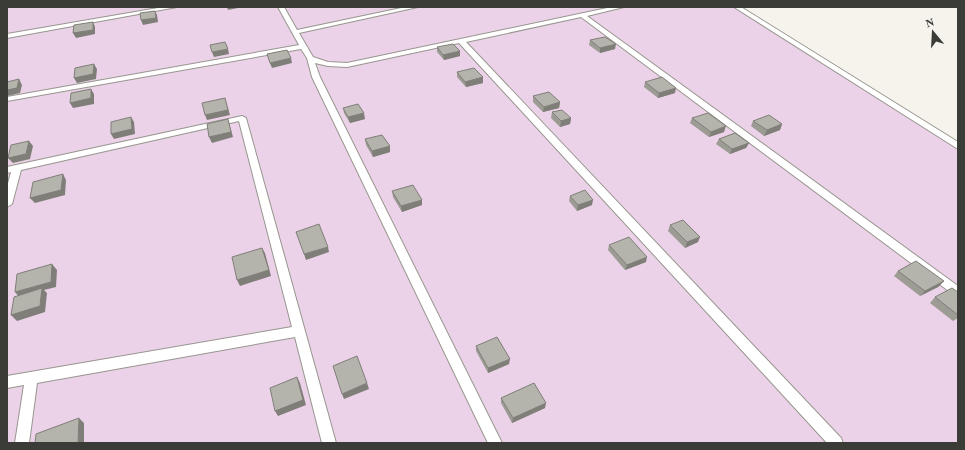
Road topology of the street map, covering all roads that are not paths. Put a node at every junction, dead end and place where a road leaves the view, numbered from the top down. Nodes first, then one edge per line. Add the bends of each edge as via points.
1 (174, 7) edge
2 (281, 7) edge
3 (415, 7) edge
4 (621, 7) edge
5 (737, 7) edge
6 (582, 15) junction
7 (296, 32) junction
8 (7, 36) edge
9 (460, 41) junction
10 (304, 46) junction
11 (310, 58) junction
12 (7, 99) edge
13 (958, 146) edge
14 (12, 169) edge
15 (7, 204) edge
16 (958, 292) edge
17 (300, 331) junction
18 (31, 378) junction
19 (7, 382) edge
20 (22, 443) edge
21 (329, 443) edge
22 (495, 443) edge
23 (836, 443) edge

1 - 8 lane
2 - 7 lane
3 - 7 lane
4 - 6 lane
5 - 13 lane
6 - 9 lane
6 - 16 lane
7 - 10 lane
9 - 11 lane via 347,65 329,66
9 - 23 lane
10 - 11 lane
10 - 12 lane
11 - 22 lane via 316,77
14 - 15 lane
14 - 17 lane via 242,118
17 - 18 lane
17 - 21 lane
18 - 19 lane
18 - 20 lane

